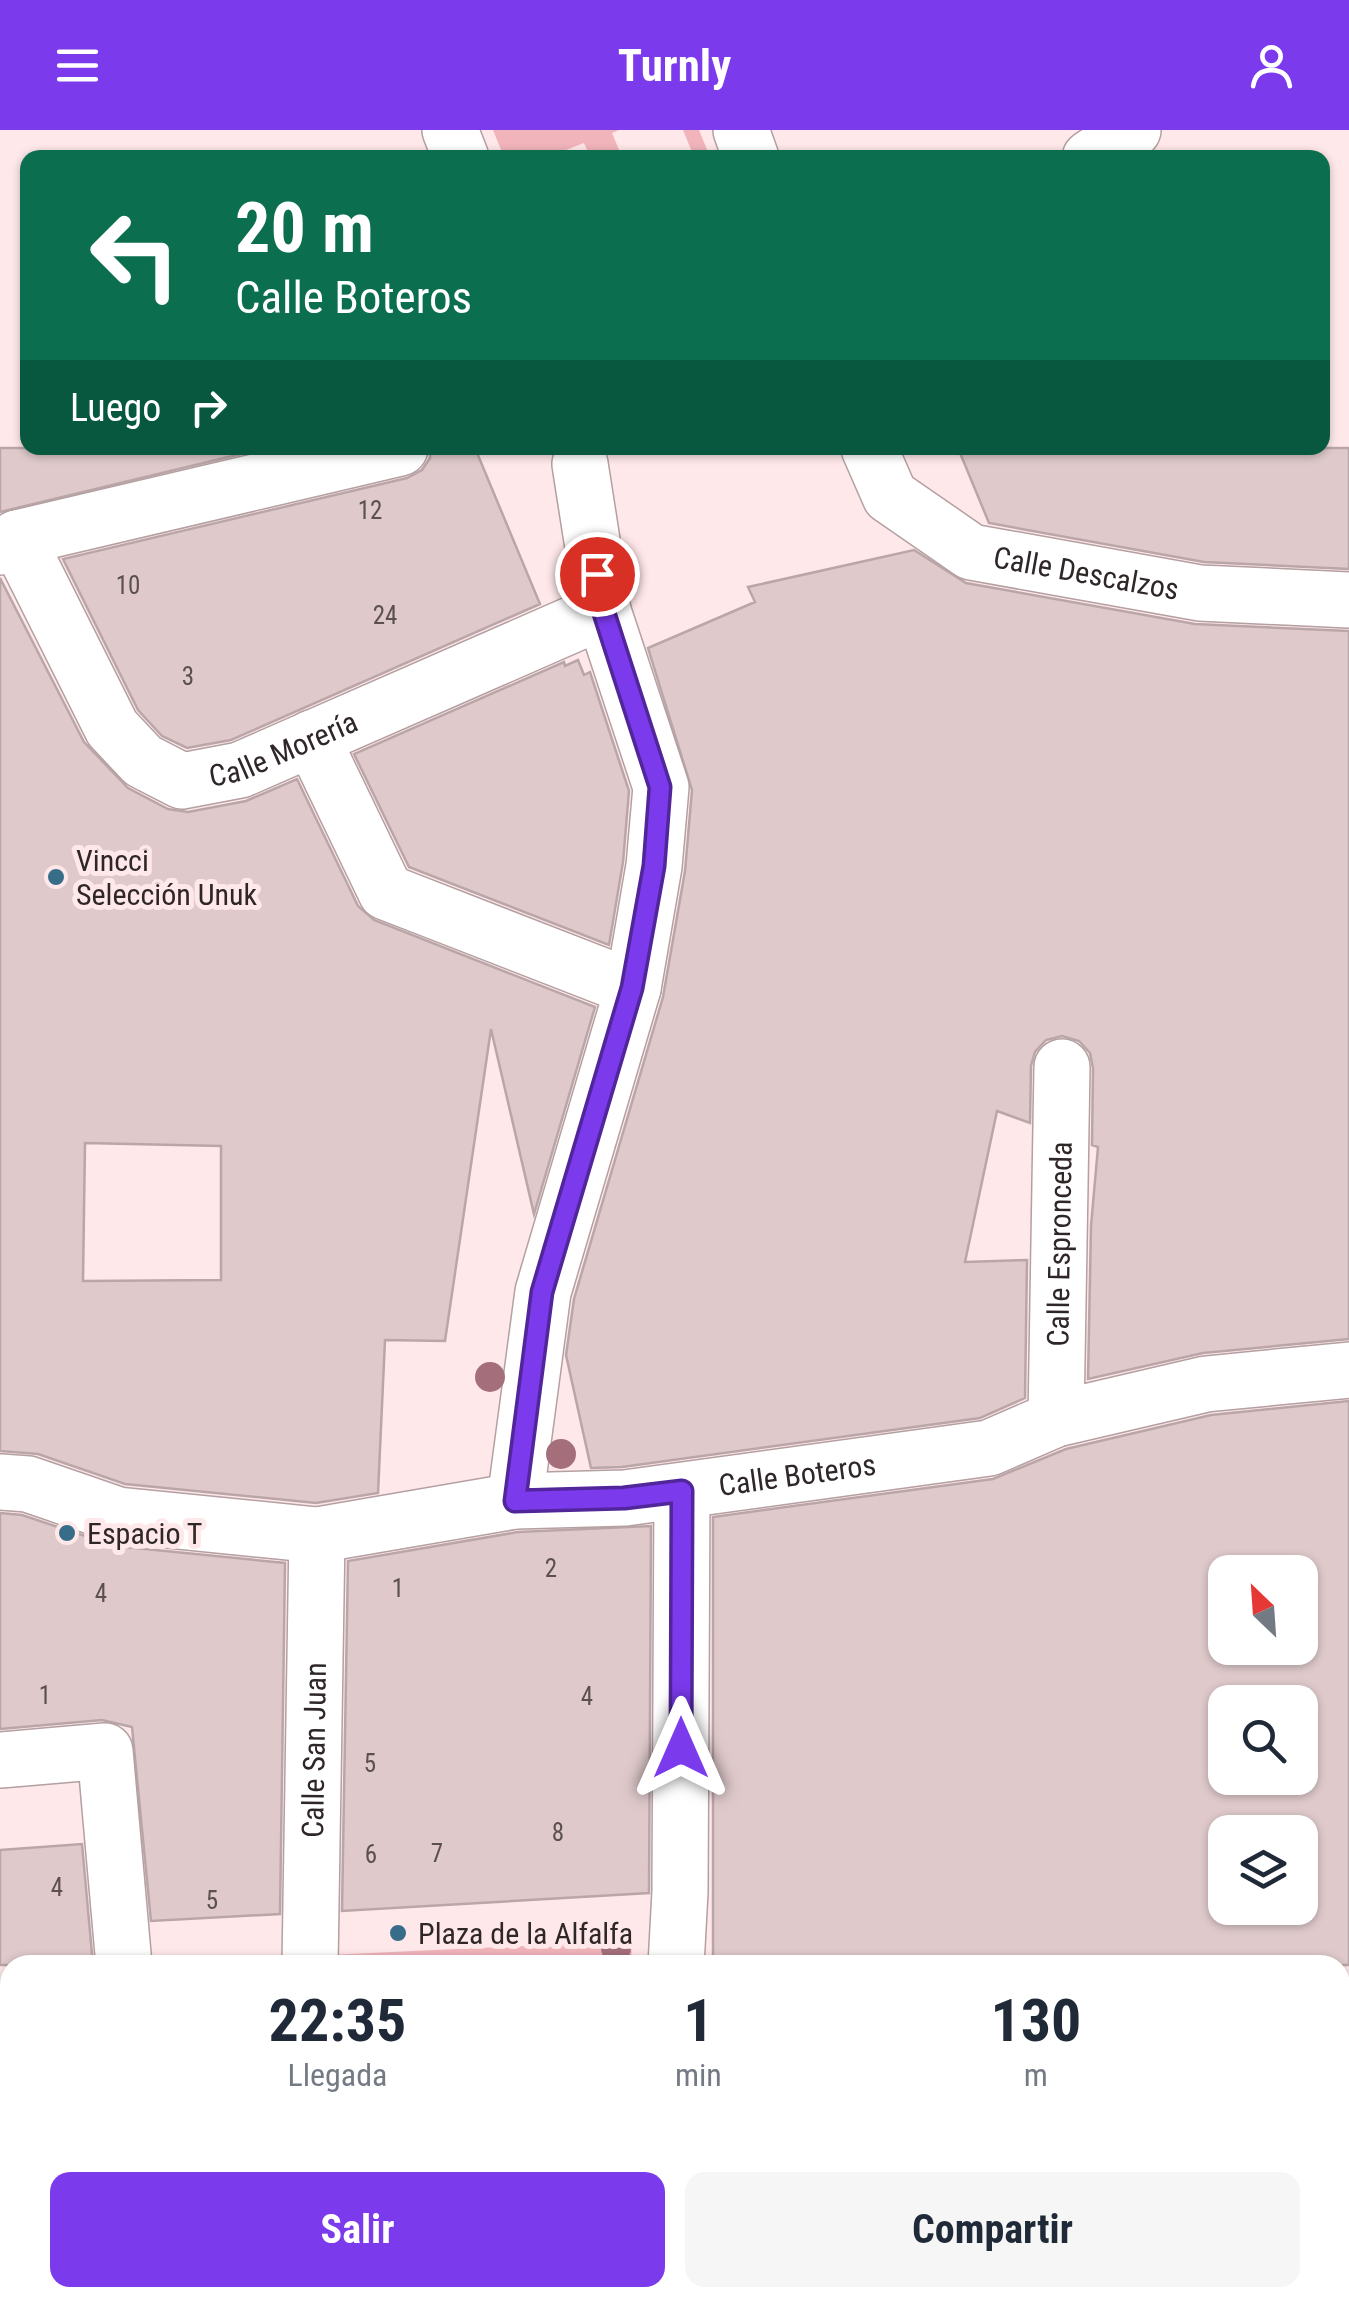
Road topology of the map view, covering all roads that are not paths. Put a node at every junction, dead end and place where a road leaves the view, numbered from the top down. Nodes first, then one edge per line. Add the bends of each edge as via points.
1 (1134, 130) edge
2 (1103, 150) edge
3 (371, 455) edge
4 (592, 455) edge
5 (872, 455) edge
6 (8, 542) edge
7 (1349, 600) edge
8 (603, 610) junction
9 (312, 738) junction
10 (632, 988) junction
11 (1062, 1067) dead end
12 (1349, 1370) edge
13 (1056, 1419) junction
14 (0, 1482) edge
15 (682, 1491) junction
16 (515, 1501) junction
17 (317, 1535) junction
18 (0, 1760) edge
19 (123, 1955) edge
20 (310, 1955) edge
21 (677, 1955) edge

1 - 2 street
3 - 6 street
4 - 8 street
5 - 7 street, Calle Descalzos via 890,496 971,552 1200,593
6 - 9 street, Calle Morería via 112,728 143,762 182,781 240,770
8 - 9 street, Calle Morería
8 - 10 street via 660,787
9 - 10 street via 386,892
10 - 16 street via 542,1292
11 - 13 street, Calle Espronceda
12 - 13 street, Calle Boteros via 1206,1384
13 - 15 street, Calle Boteros via 989,1448
14 - 17 street, Calle Boteros via 28,1484 118,1515
15 - 16 street, Calle Boteros
15 - 21 street
16 - 17 street, Calle Boteros
17 - 20 street, Calle San Juan
18 - 19 street via 105,1751

